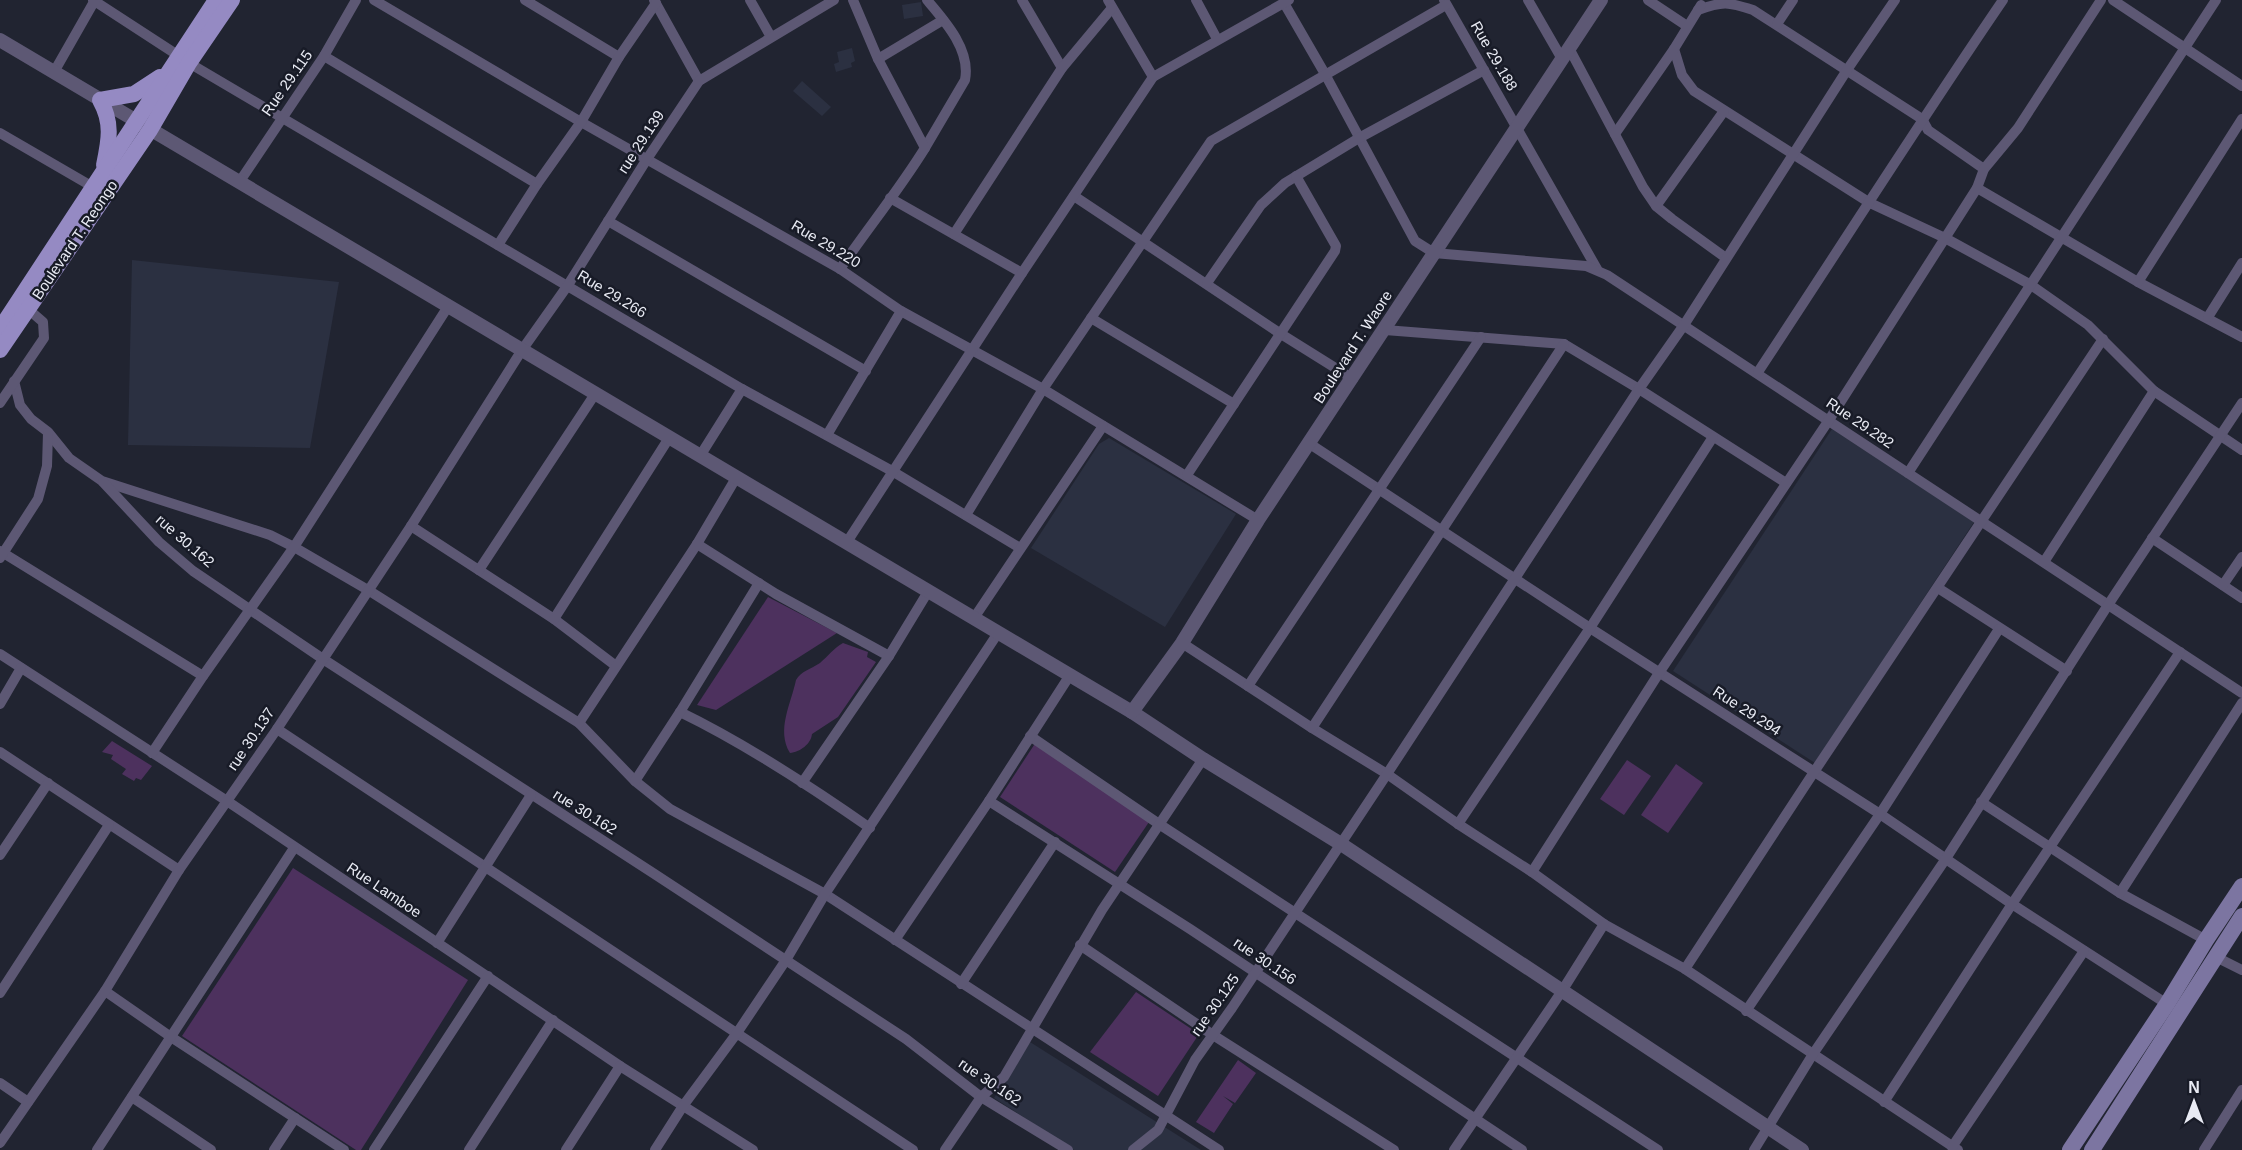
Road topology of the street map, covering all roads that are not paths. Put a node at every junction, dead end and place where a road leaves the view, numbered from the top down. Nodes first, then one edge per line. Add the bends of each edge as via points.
1 (94, 0) edge
2 (216, 0) edge
3 (232, 0) edge
4 (356, 0) edge
5 (374, 0) edge
6 (525, 0) edge
7 (750, 0) edge
8 (834, 0) edge
9 (854, 0) edge
10 (927, 0) edge
11 (1022, 0) edge
12 (1196, 0) edge
13 (1528, 0) edge
14 (1601, 0) edge
15 (1648, 0) edge
16 (1793, 0) edge
17 (1895, 0) edge
18 (2003, 0) edge
19 (2101, 0) edge
20 (2113, 0) edge
21 (2216, 0) edge
22 (1287, 1) edge
23 (655, 2) edge
24 (1445, 2) edge
25 (1110, 4) edge
26 (1701, 5) edge
27 (943, 20) junction
28 (1777, 24) junction
29 (1688, 26) junction
30 (771, 37) junction
31 (1217, 39) junction
32 (0, 40) edge
33 (2187, 47) junction
34 (1674, 49) junction
35 (1566, 54) junction
36 (324, 56) junction
37 (620, 57) junction
38 (184, 59) junction
39 (878, 59) junction
40 (1062, 68) junction
41 (1484, 70) junction
42 (1847, 70) junction
43 (54, 72) junction
44 (167, 72) junction
45 (1325, 74) junction
46 (1153, 77) junction
47 (699, 81) junction
48 (2242, 86) edge
49 (100, 100) junction
50 (1724, 111) junction
51 (280, 118) junction
52 (1922, 119) junction
53 (2242, 119) edge
54 (581, 122) junction
55 (143, 126) junction
56 (1518, 127) junction
57 (1615, 134) junction
58 (1, 136) edge
59 (1359, 138) junction
60 (925, 148) junction
61 (1792, 155) junction
62 (647, 159) junction
63 (1984, 169) junction
64 (1296, 176) junction
65 (97, 181) junction
66 (240, 181) junction
67 (537, 184) junction
68 (1977, 188) junction
69 (1074, 196) junction
70 (890, 198) junction
71 (1870, 203) junction
72 (1656, 206) junction
73 (608, 221) junction
74 (954, 234) junction
75 (2062, 237) junction
76 (1945, 238) junction
77 (1142, 241) junction
78 (498, 245) junction
79 (1434, 253) junction
80 (1726, 258) junction
81 (2242, 263) edge
82 (840, 268) junction
83 (1597, 269) junction
84 (1022, 273) junction
85 (2138, 282) junction
86 (1207, 283) junction
87 (568, 285) junction
88 (2031, 285) junction
89 (449, 305) junction
90 (28, 309) junction
91 (901, 311) junction
92 (2208, 317) junction
93 (1091, 318) junction
94 (1684, 325) junction
95 (0, 329) edge
96 (1385, 330) junction
97 (1281, 334) junction
98 (1481, 337) junction
99 (2242, 337) edge
100 (2103, 339) junction
101 (1564, 344) junction
102 (0, 350) edge
103 (522, 350) junction
104 (973, 351) junction
105 (866, 371) junction
106 (1758, 372) junction
107 (1353, 379) junction
108 (14, 381) junction
109 (742, 388) junction
110 (1043, 388) junction
111 (1639, 389) junction
112 (2154, 391) junction
113 (596, 394) junction
114 (0, 403) edge
115 (2242, 403) edge
116 (1234, 404) junction
117 (1828, 420) junction
118 (1103, 426) junction
119 (48, 432) junction
120 (827, 435) junction
121 (2221, 436) junction
122 (1713, 437) junction
123 (669, 438) junction
124 (1310, 444) junction
125 (2242, 450) edge
126 (700, 456) junction
127 (892, 471) junction
128 (1908, 473) junction
129 (1187, 475) junction
130 (736, 478) junction
131 (102, 480) junction
132 (1786, 483) junction
133 (1381, 489) junction
134 (966, 515) junction
135 (1258, 520) junction
136 (1981, 521) junction
137 (411, 526) junction
138 (1443, 531) junction
139 (2151, 538) junction
140 (847, 542) junction
141 (697, 544) junction
142 (294, 547) junction
143 (1020, 548) junction
144 (1, 554) edge
145 (2242, 557) edge
146 (2044, 562) junction
147 (479, 570) junction
148 (1515, 579) junction
149 (759, 583) junction
150 (2223, 585) junction
151 (1938, 588) junction
152 (369, 590) junction
153 (929, 590) junction
154 (2242, 598) edge
155 (2108, 605) junction
156 (251, 610) junction
157 (974, 618) junction
158 (554, 619) junction
159 (1590, 628) junction
160 (1999, 629) junction
161 (998, 633) junction
162 (1182, 643) junction
163 (2180, 652) junction
164 (0, 654) edge
165 (889, 656) junction
166 (323, 659) junction
167 (616, 666) junction
168 (21, 668) junction
169 (2067, 671) junction
170 (1659, 673) junction
171 (1070, 675) junction
172 (203, 676) junction
173 (1248, 686) junction
174 (2242, 693) edge
175 (2242, 703) edge
176 (0, 704) edge
177 (680, 712) junction
178 (1132, 712) junction
179 (579, 723) junction
180 (1312, 728) junction
181 (277, 729) junction
182 (1030, 736) junction
183 (0, 752) edge
184 (152, 753) junction
185 (1203, 759) junction
186 (1814, 772) junction
187 (1387, 774) junction
188 (635, 781) junction
189 (48, 783) junction
190 (802, 783) junction
191 (531, 795) junction
192 (227, 801) junction
193 (989, 801) junction
194 (1981, 802) junction
195 (1880, 814) junction
196 (1159, 824) junction
197 (1458, 824) junction
198 (109, 825) junction
199 (870, 828) junction
200 (1055, 842) junction
201 (1341, 844) junction
202 (294, 848) junction
203 (2051, 848) junction
204 (0, 855) edge
205 (1945, 860) junction
206 (485, 867) junction
207 (179, 870) junction
208 (1532, 872) junction
209 (1120, 883) junction
210 (2242, 886) edge
211 (2120, 893) junction
212 (825, 894) junction
213 (2012, 904) junction
214 (1295, 912) junction
215 (2242, 916) edge
216 (1604, 924) junction
217 (895, 940) junction
218 (2206, 940) junction
219 (437, 943) junction
220 (1080, 945) junction
221 (2084, 951) junction
222 (2216, 957) junction
223 (786, 960) junction
224 (1685, 969) junction
225 (2242, 970) edge
226 (1255, 972) junction
227 (488, 976) junction
228 (962, 984) junction
229 (105, 991) junction
230 (1563, 992) junction
231 (0, 993) edge
232 (2167, 1004) junction
233 (1746, 1011) junction
234 (554, 1020) junction
235 (1031, 1029) junction
236 (737, 1033) junction
237 (1213, 1035) junction
238 (171, 1037) junction
239 (1813, 1054) junction
240 (1516, 1058) junction
241 (620, 1066) junction
242 (0, 1083) edge
243 (2242, 1090) edge
244 (132, 1097) junction
245 (981, 1097) junction
246 (28, 1102) junction
247 (1884, 1102) junction
248 (683, 1106) junction
249 (1166, 1117) junction
250 (295, 1118) junction
251 (1475, 1119) junction
252 (1768, 1128) junction
253 (0, 1143) edge
254 (1955, 1148) edge
255 (97, 1150) edge
256 (211, 1150) edge
257 (274, 1150) edge
258 (344, 1150) edge
259 (374, 1150) edge
260 (469, 1150) edge
261 (566, 1150) edge
262 (655, 1150) edge
263 (751, 1150) edge
264 (913, 1150) edge
265 (945, 1150) edge
266 (1068, 1150) edge
267 (1133, 1150) edge
268 (1219, 1150) edge
269 (1394, 1150) edge
270 (1454, 1150) edge
271 (1522, 1150) edge
272 (1658, 1150) edge
273 (1754, 1150) edge
274 (1802, 1150) edge
275 (2070, 1150) edge
276 (2091, 1150) edge
277 (2204, 1150) edge

1 - 38 street, Rue 29.266
1 - 43 street
2 - 38 main road
3 - 38 main road
4 - 36 street, Rue 29.115
5 - 54 street, Rue 29.220
6 - 37 street
7 - 30 street
8 - 30 street, rue 29.139
9 - 39 street
10 - 27 street
11 - 40 street
12 - 31 street
13 - 35 street
14 - 35 street, Boulevard T. Waore
15 - 29 street
16 - 28 street
17 - 42 street, rue 30.125
18 - 52 street
19 - 63 street via 2018,128
20 - 33 street
21 - 33 street
22 - 31 street
22 - 45 street
23 - 37 street
23 - 47 street
24 - 41 street, Rue 29.188
24 - 45 street
25 - 40 street
25 - 46 street
26 - 28 street via 1733,3
26 - 29 street
27 - 39 street
27 - 60 street via 960,46 965,80
28 - 42 street
29 - 34 street
30 - 47 street, rue 29.139
31 - 46 street
32 - 43 street
33 - 48 street
33 - 75 street
34 - 50 street via 1682,75 1694,91
34 - 57 street
35 - 56 street, Boulevard T. Waore
35 - 57 street
36 - 51 street, Rue 29.115
36 - 67 street
37 - 54 street
38 - 44 main road
38 - 51 street, Rue 29.266
38 - 55 main road
39 - 60 street
40 - 74 street
41 - 56 street, Rue 29.188
41 - 59 street
42 - 52 street
42 - 61 street, rue 30.125
43 - 49 street
44 - 49 main road via 134,94
44 - 55 main road
45 - 59 street
45 - 77 street via 1211,141
46 - 69 street
47 - 62 street, rue 29.139
49 - 55 street
49 - 65 main road via 110,130
50 - 61 street
50 - 72 street
51 - 66 street, Rue 29.115
51 - 78 street, Rue 29.266
52 - 63 street via 1928,130
52 - 71 street
53 - 85 street
54 - 62 street, Rue 29.220
54 - 67 street
55 - 65 main road, Boulevard T. Reongo
55 - 66 street
55 - 90 main road, Boulevard T. Reongo
56 - 79 street, Boulevard T. Waore
56 - 83 street, Rue 29.188
57 - 72 street
58 - 65 street
59 - 64 street
59 - 79 street via 1415,241
60 - 70 street
61 - 71 street
61 - 80 street, rue 30.125
62 - 73 street, rue 29.139
62 - 82 street, Rue 29.220
63 - 68 street
64 - 86 street via 1261,205
64 - 97 street via 1336,249
65 - 95 main road, Boulevard T. Reongo
66 - 89 street
67 - 78 street
68 - 75 street
68 - 76 street
69 - 77 street
69 - 84 street
70 - 74 street
70 - 82 street
71 - 76 street
71 - 106 street
72 - 80 street
73 - 87 street, rue 29.139
73 - 105 street
74 - 84 street
75 - 85 street
75 - 88 street
76 - 88 street
76 - 117 street
77 - 86 street
77 - 93 street
78 - 87 street, Rue 29.266
79 - 83 street, Rue 29.282
79 - 96 street, Boulevard T. Waore
80 - 94 street, rue 30.125
81 - 92 street
82 - 91 street, Rue 29.220
83 - 94 street, Rue 29.282
84 - 104 street
85 - 92 street
86 - 97 street
87 - 103 street, rue 29.139
87 - 109 street, Rue 29.266
88 - 100 street
88 - 128 street
89 - 103 street
89 - 142 street
90 - 102 main road, Boulevard T. Reongo
90 - 108 street via 43,322 44,338
91 - 104 street, Rue 29.220
91 - 105 street
92 - 99 street
93 - 110 street
93 - 116 street
94 - 106 street, Rue 29.282
94 - 111 street, rue 30.125
96 - 98 street
96 - 107 street, Boulevard T. Waore
97 - 107 street
97 - 116 street
98 - 101 street
98 - 133 street
100 - 112 street
100 - 136 street
101 - 111 street
101 - 138 street
103 - 113 street
103 - 137 street, rue 30.137
104 - 110 street, Rue 29.220
104 - 127 street
105 - 120 street
106 - 117 street, Rue 29.282
107 - 124 street, Boulevard T. Waore
108 - 114 street
108 - 119 street via 20,405
109 - 120 street, Rue 29.266
109 - 126 street
110 - 118 street, Rue 29.220
110 - 134 street
111 - 122 street
111 - 148 street, rue 30.125
112 - 121 street
112 - 146 street
113 - 123 street
113 - 147 street
115 - 121 street
116 - 129 street
117 - 128 street, Rue 29.282
117 - 132 street
118 - 129 street, Rue 29.220
118 - 143 street
119 - 131 street via 69,458
119 - 144 street via 47,466 39,499
120 - 127 street, Rue 29.266
121 - 125 street
121 - 139 street
122 - 132 street
122 - 159 street
123 - 126 street
123 - 158 street
124 - 133 street, Rue 29.294
124 - 135 street, Boulevard T. Waore
126 - 130 street
127 - 134 street, Rue 29.266
127 - 140 street
128 - 136 street, Rue 29.282
129 - 135 street, Rue 29.220
130 - 140 street
130 - 141 street
131 - 142 street via 256,530
131 - 156 street, rue 30.162 via 159,542 193,571
132 - 170 street
133 - 138 street, Rue 29.294
133 - 173 street
134 - 143 street, Rue 29.266
135 - 162 street, Boulevard T. Waore
136 - 146 street, Rue 29.282
136 - 151 street
137 - 147 street
137 - 152 street, rue 30.137
138 - 148 street, Rue 29.294
138 - 180 street
139 - 150 street
139 - 155 street
140 - 153 street
141 - 149 street
141 - 167 street
142 - 152 street
142 - 156 street
143 - 157 street
144 - 172 street
145 - 150 street
146 - 155 street, Rue 29.282
147 - 158 street
148 - 159 street, Rue 29.294
148 - 187 street, rue 30.125
149 - 165 street
149 - 177 street
150 - 154 street
151 - 160 street
151 - 186 street
152 - 166 street, rue 30.137
152 - 179 street
153 - 157 street
153 - 165 street
155 - 163 street, Rue 29.282
155 - 169 street
156 - 166 street, rue 30.162
156 - 172 street
157 - 161 street
158 - 167 street
159 - 170 street, Rue 29.294
159 - 197 street
160 - 169 street
160 - 195 street
161 - 171 street
161 - 199 street
162 - 173 street
162 - 178 street, Boulevard T. Waore
163 - 174 street, Rue 29.282
163 - 203 street
164 - 168 street, Rue Lamboe
165 - 190 street
166 - 181 street, rue 30.137
166 - 191 street, rue 30.162
167 - 179 street
168 - 176 street
168 - 184 street, Rue Lamboe
169 - 194 street
170 - 186 street, Rue 29.294
170 - 208 street
171 - 178 street
171 - 182 street
172 - 184 street
173 - 180 street
175 - 211 street
177 - 188 street
177 - 190 street
178 - 185 street
179 - 188 street
180 - 187 street
181 - 192 street, rue 30.137
181 - 206 street
182 - 193 street
182 - 196 street
183 - 189 street
184 - 192 street, Rue Lamboe
185 - 196 street
185 - 201 street
186 - 195 street, Rue 29.294
186 - 224 street
187 - 197 street
187 - 201 street, rue 30.125
188 - 212 street via 670,809
189 - 198 street
189 - 204 street
190 - 199 street
191 - 206 street
191 - 223 street, rue 30.162
192 - 202 street, Rue Lamboe
192 - 207 street, rue 30.137
193 - 200 street, rue 30.156
193 - 217 street
194 - 203 street
194 - 205 street
195 - 205 street, Rue 29.294
195 - 233 street
196 - 209 street
196 - 214 street
197 - 208 street
198 - 207 street
198 - 231 street
199 - 212 street
200 - 209 street, rue 30.156
200 - 228 street
201 - 214 street, rue 30.125
201 - 230 street
202 - 219 street, Rue Lamboe
202 - 238 street
203 - 211 street
203 - 213 street
205 - 213 street, Rue 29.294
205 - 239 street
206 - 219 street
206 - 236 street
207 - 229 street, rue 30.137
208 - 216 street
209 - 220 street
209 - 226 street, rue 30.156
210 - 218 main road
211 - 218 street
212 - 217 street
212 - 223 street
213 - 221 street, Rue 29.294
213 - 247 street
214 - 226 street, rue 30.125
214 - 240 street
215 - 222 main road
216 - 224 street
216 - 230 street
217 - 228 street
218 - 232 main road
219 - 227 street, Rue Lamboe
220 - 235 street
220 - 237 street
221 - 232 street, Rue 29.294
221 - 254 street
222 - 225 street
222 - 276 main road
223 - 236 street
223 - 245 street, rue 30.162 via 906,1040
224 - 233 street
226 - 237 street, rue 30.125
226 - 251 street, rue 30.156
227 - 234 street, Rue Lamboe
227 - 259 street
228 - 235 street
229 - 238 street
229 - 246 street, rue 30.137
230 - 240 street
230 - 252 street
232 - 275 main road
233 - 239 street
234 - 241 street, Rue Lamboe
234 - 260 street
235 - 245 street via 1004,1077
235 - 249 street
236 - 248 street
236 - 264 street
237 - 249 street, rue 30.125 via 1189,1070
237 - 269 street
238 - 244 street
238 - 250 street
239 - 247 street
239 - 252 street
240 - 251 street
240 - 272 street
241 - 248 street, Rue Lamboe
241 - 261 street
242 - 246 street
243 - 277 street
244 - 255 street
244 - 256 street
245 - 265 street
245 - 266 street, rue 30.162
246 - 253 street, rue 30.137
247 - 254 street
248 - 262 street
248 - 263 street, Rue Lamboe
249 - 267 street, rue 30.125 via 1158,1130
249 - 268 street
250 - 257 street
250 - 258 street
251 - 270 street
251 - 271 street, rue 30.156
252 - 273 street
252 - 274 street

